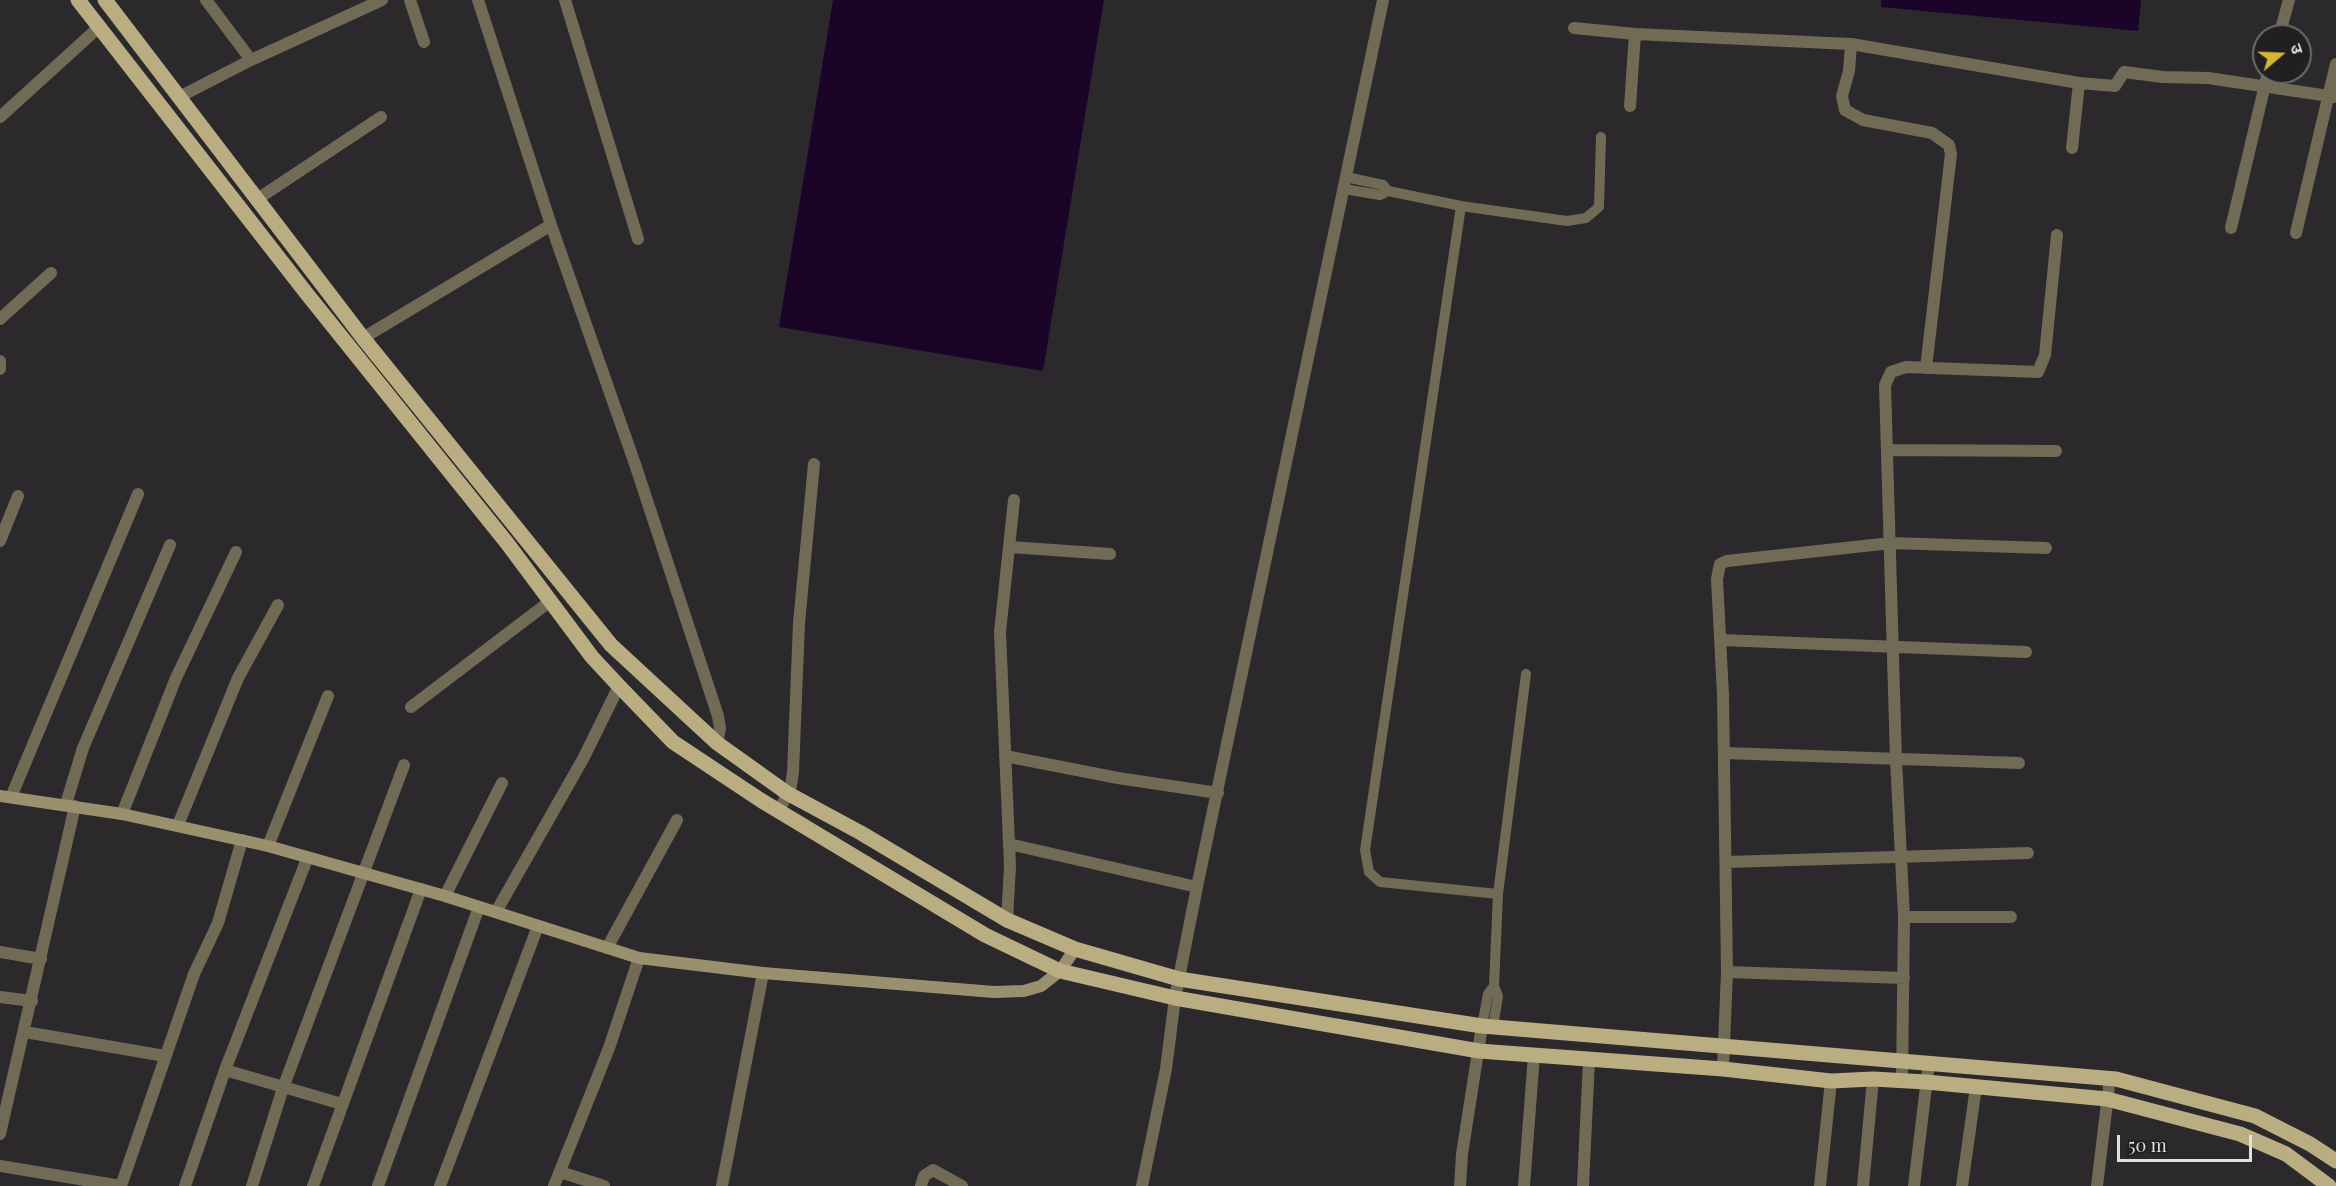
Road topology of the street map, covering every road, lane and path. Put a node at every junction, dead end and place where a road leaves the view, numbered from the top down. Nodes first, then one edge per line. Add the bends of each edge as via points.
1 (78, 0) edge
2 (105, 0) edge
3 (206, 0) edge
4 (382, 0) edge
5 (410, 0) edge
6 (478, 0) edge
7 (565, 0) edge
8 (1383, 0) edge
9 (2289, 0) edge
10 (2282, 24) edge
11 (98, 28) junction
12 (1574, 28) dead end
13 (1635, 34) junction
14 (424, 42) dead end
15 (1851, 44) junction
16 (251, 60) junction
17 (2336, 64) edge
18 (2079, 83) junction
19 (2264, 86) junction
20 (181, 96) junction
21 (2332, 96) edge
22 (1630, 106) dead end
23 (0, 117) edge
24 (381, 117) dead end
25 (1601, 137) dead end
26 (2072, 148) dead end
27 (1345, 183) junction
28 (256, 200) junction
29 (1461, 206) junction
30 (551, 225) junction
31 (2231, 228) dead end
32 (2296, 233) dead end
33 (2057, 236) dead end
34 (638, 239) dead end
35 (51, 273) dead end
36 (0, 319) edge
37 (363, 338) junction
38 (0, 361) edge
39 (1926, 368) junction
40 (0, 369) edge
41 (423, 413) junction
42 (410, 424) junction
43 (1888, 450) junction
44 (2056, 452) dead end
45 (814, 464) dead end
46 (138, 494) dead end
47 (18, 496) dead end
48 (1014, 500) dead end
49 (0, 541) edge
50 (1892, 543) junction
51 (170, 545) dead end
52 (1010, 547) junction
53 (2046, 548) dead end
54 (236, 552) dead end
55 (1110, 554) dead end
56 (549, 602) junction
57 (278, 605) dead end
58 (1721, 640) junction
59 (1894, 647) junction
60 (2026, 652) dead end
61 (1526, 674) dead end
62 (619, 686) junction
63 (328, 696) dead end
64 (411, 707) dead end
65 (717, 743) junction
66 (1724, 753) junction
67 (1005, 756) junction
68 (1896, 759) junction
69 (2019, 763) dead end
70 (404, 765) dead end
71 (502, 783) dead end
72 (787, 793) junction
73 (1218, 793) junction
74 (6, 796) edge
75 (70, 805) junction
76 (779, 811) junction
77 (122, 814) junction
78 (677, 820) dead end
79 (178, 825) junction
80 (242, 840) junction
81 (1009, 844) junction
82 (268, 846) junction
83 (2028, 853) dead end
84 (1901, 858) junction
85 (307, 859) junction
86 (1726, 862) junction
87 (362, 872) junction
88 (1197, 886) junction
89 (421, 889) junction
90 (1498, 894) junction
91 (445, 896) junction
92 (479, 907) junction
93 (496, 912) junction
94 (1904, 917) junction
95 (2011, 917) dead end
96 (1007, 920) junction
97 (538, 926) junction
98 (607, 948) junction
99 (1075, 949) junction
100 (0, 952) edge
101 (639, 958) junction
102 (41, 959) junction
103 (1060, 971) junction
104 (1727, 972) junction
105 (763, 973) junction
106 (1904, 978) junction
107 (1179, 979) junction
108 (1269, 993) junction
109 (0, 997) edge
110 (1175, 998) junction
111 (32, 1001) junction
112 (1266, 1014) junction
113 (1488, 1027) junction
114 (25, 1032) junction
115 (1726, 1045) junction
116 (1479, 1051) junction
117 (1534, 1055) junction
118 (165, 1056) junction
119 (1589, 1060) junction
120 (1903, 1060) junction
121 (1929, 1062) junction
122 (1723, 1069) junction
123 (225, 1070) junction
124 (2110, 1078) junction
125 (1873, 1079) junction
126 (1831, 1081) junction
127 (1902, 1081) junction
128 (1926, 1082) junction
129 (1976, 1087) junction
130 (283, 1088) junction
131 (2107, 1099) junction
132 (342, 1104) junction
133 (2, 1117) edge
134 (0, 1134) edge
135 (2336, 1161) edge
136 (0, 1166) edge
137 (560, 1172) junction
138 (121, 1186) edge
139 (185, 1186) edge
140 (252, 1186) edge
141 (313, 1186) edge
142 (378, 1186) edge
143 (440, 1186) edge
144 (554, 1186) edge
145 (604, 1186) edge
146 (722, 1186) edge
147 (921, 1186) edge
148 (962, 1186) edge
149 (1142, 1186) edge
150 (1460, 1186) edge
151 (1524, 1186) edge
152 (1583, 1186) edge
153 (1820, 1186) edge
154 (1863, 1186) edge
155 (1914, 1186) edge
156 (1962, 1186) edge
157 (2097, 1186) edge
158 (2329, 1186) edge

1 - 11 main road
2 - 20 main road
3 - 16 street
4 - 16 street
5 - 14 street
6 - 30 street
7 - 34 street
8 - 27 street
9 - 10 street
11 - 23 street
11 - 42 main road
12 - 13 street
13 - 15 street
13 - 22 street
15 - 18 street
15 - 39 street via 1842,96 1845,110 1863,120 1932,133 1948,145 1951,154
16 - 20 street
17 - 21 street
18 - 19 street via 2115,86 2124,72
18 - 26 street
19 - 21 street
19 - 31 street
20 - 28 main road
21 - 32 street
24 - 28 street
25 - 29 lane via 1599,207 1586,218 1567,221
27 - 29 lane via 1383,185 1388,191
27 - 73 street
28 - 37 main road
29 - 90 lane via 1365,850 1369,872 1380,882
30 - 37 street
30 - 65 street via 718,716
33 - 39 street via 2044,361 2038,372
35 - 36 street
37 - 41 main road
38 - 40 street
39 - 43 street via 1896,369 1888,377
41 - 42 main road
41 - 65 main road via 611,645
42 - 56 main road via 507,543
43 - 44 street
43 - 50 street
45 - 72 street via 799,623 793,772
46 - 74 street
47 - 49 street
48 - 52 street
50 - 53 street
50 - 58 street via 1720,564 1717,579
50 - 59 street
51 - 75 street via 83,748
52 - 55 street
52 - 67 street via 1000,632
54 - 77 street via 189,649
56 - 62 main road
56 - 64 street
57 - 79 street via 238,678
58 - 59 street
58 - 66 street
59 - 60 street
59 - 68 street
61 - 90 lane
62 - 76 main road via 673,742
62 - 93 street via 583,759
63 - 82 street
65 - 72 main road
66 - 68 street
66 - 86 street
67 - 73 street
67 - 81 street
68 - 69 street
68 - 84 street
70 - 87 street
71 - 91 street
72 - 76 street
72 - 96 main road
73 - 88 street
74 - 75 main road
75 - 77 main road
75 - 102 street
76 - 103 main road via 985,935
77 - 79 main road
78 - 98 street
79 - 80 main road
80 - 82 main road
80 - 118 street via 218,922 194,974
81 - 88 street
81 - 96 street
82 - 85 main road
83 - 84 street
84 - 86 street
84 - 94 street
85 - 87 main road
85 - 123 street
86 - 104 street
87 - 89 main road
87 - 130 street
88 - 107 street
89 - 91 main road
89 - 132 street
90 - 113 lane
91 - 92 main road
92 - 93 main road
92 - 142 street
93 - 97 main road
94 - 95 street
94 - 106 street
96 - 99 main road
97 - 98 main road
97 - 143 street
98 - 101 main road
99 - 103 main road
99 - 107 main road
100 - 102 street
101 - 105 main road
101 - 137 street via 609,1048
102 - 111 street
103 - 105 main road via 1041,986 1024,992
103 - 110 main road
104 - 106 street
104 - 115 street
105 - 146 street
106 - 120 street
107 - 108 main road
107 - 110 street
108 - 112 main road
108 - 113 main road
109 - 111 street
110 - 112 main road
110 - 149 street via 1166,1069
111 - 114 street
112 - 116 main road
113 - 115 main road
113 - 116 street
114 - 118 street
114 - 133 street
115 - 120 main road
115 - 122 street
116 - 117 main road
116 - 150 street via 1461,1154
117 - 119 main road
117 - 151 street
118 - 138 street
119 - 122 main road
119 - 152 street
120 - 121 main road
120 - 127 street
121 - 124 main road
121 - 128 street
122 - 126 main road
123 - 130 street
123 - 139 street
124 - 131 street
124 - 135 main road via 2255,1116
125 - 126 main road
125 - 127 main road
125 - 154 street
126 - 153 street
127 - 128 main road
128 - 129 main road
128 - 155 street
129 - 131 main road
129 - 156 street
130 - 132 street
130 - 140 street
131 - 157 street
131 - 158 main road via 2240,1134 2286,1154
132 - 141 street
133 - 134 street
136 - 138 street
137 - 144 street
137 - 145 street
147 - 148 street via 924,1176 933,1170

